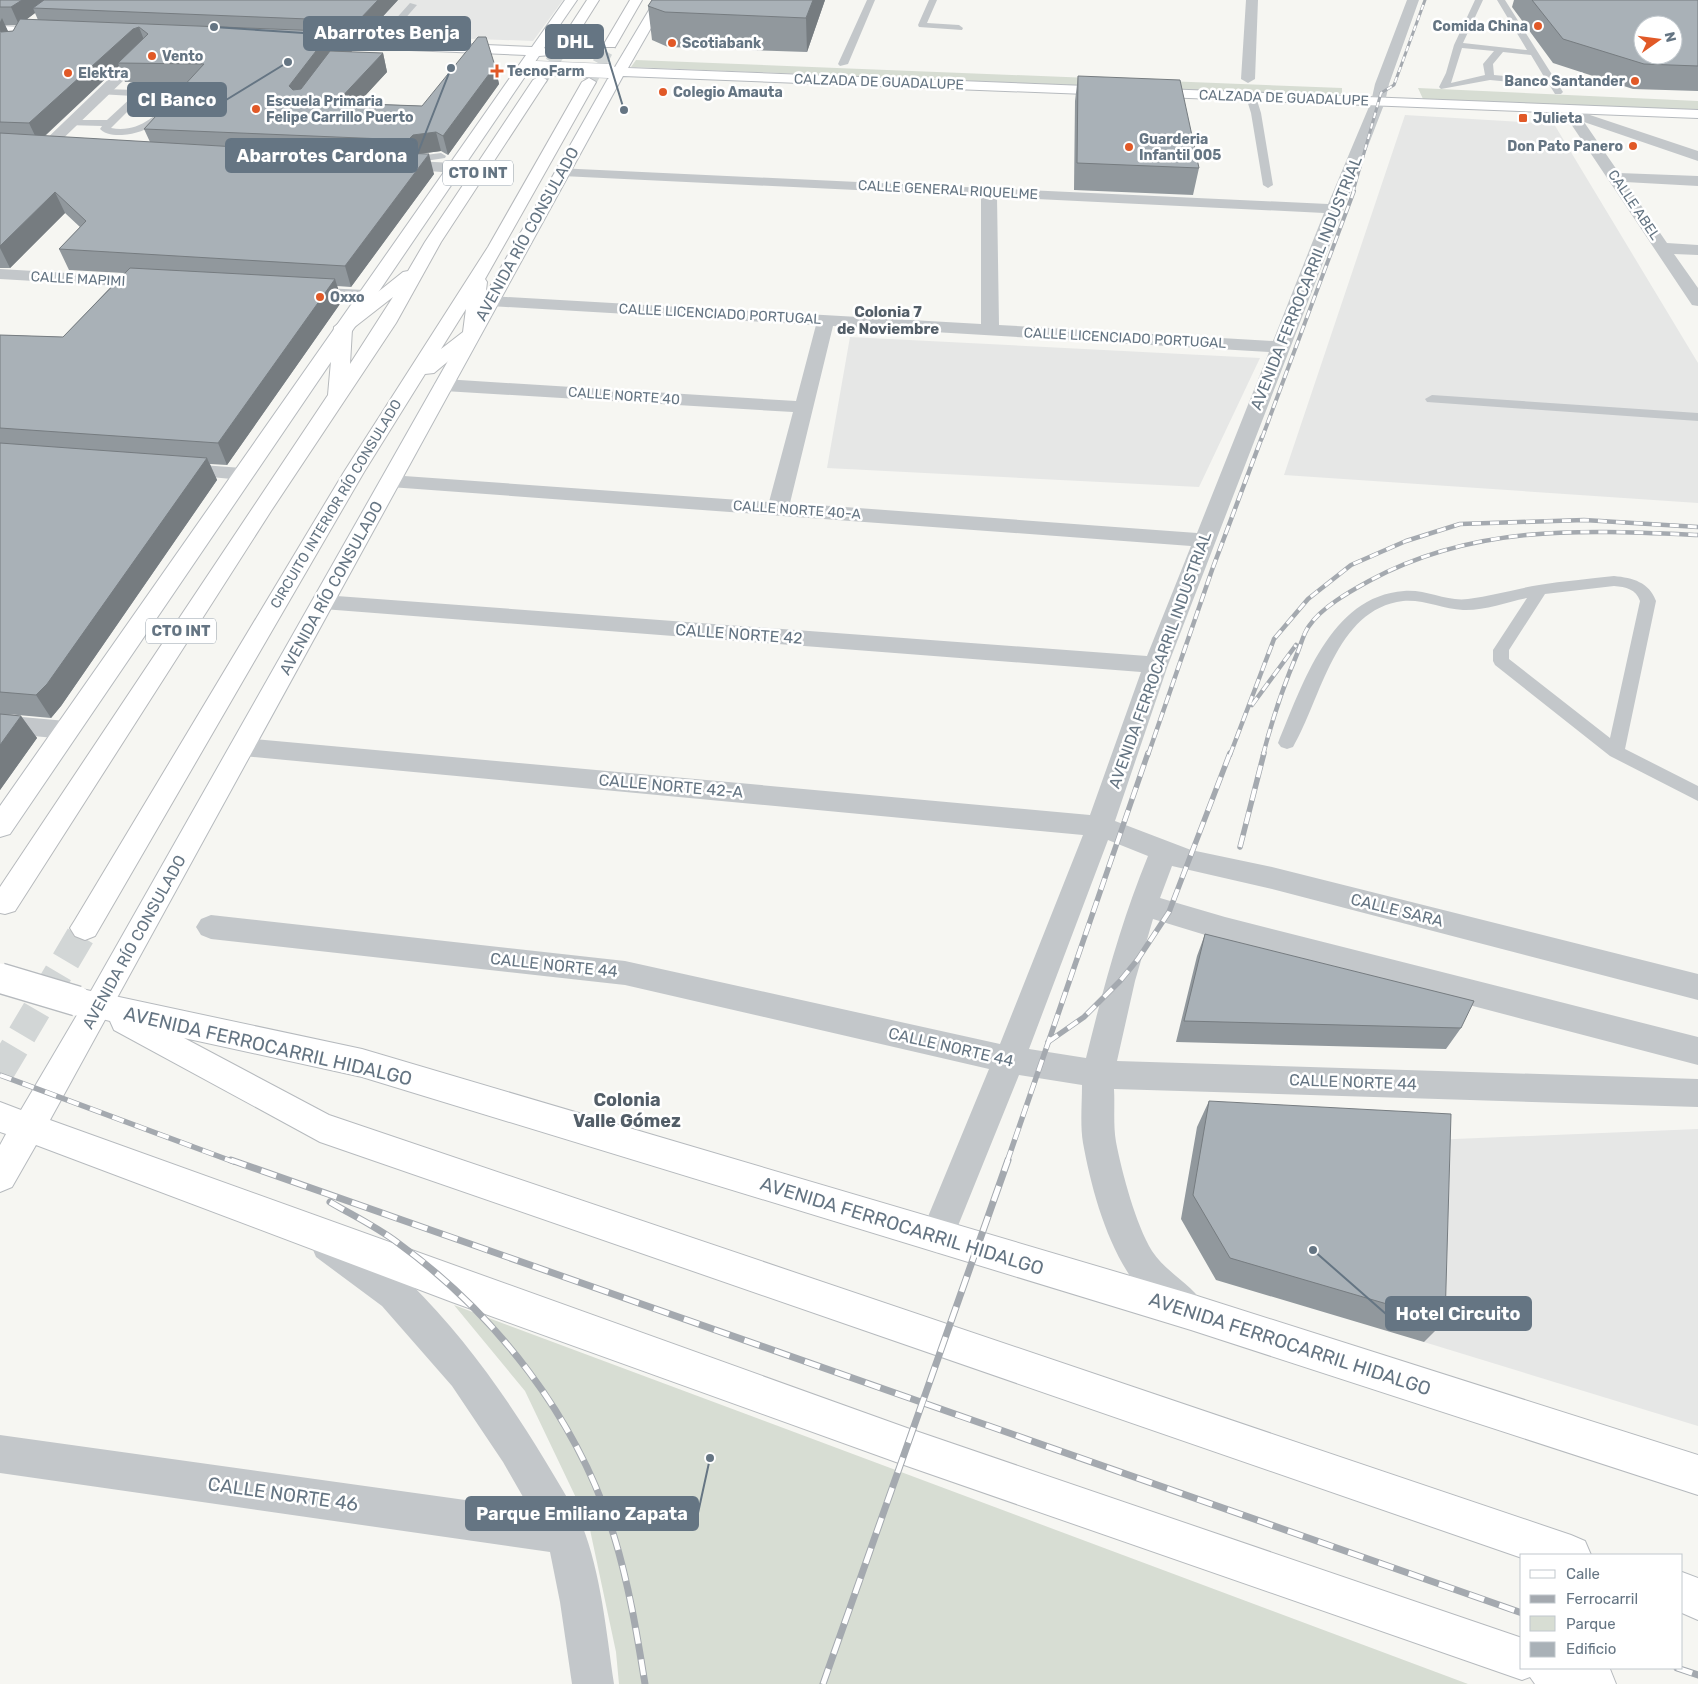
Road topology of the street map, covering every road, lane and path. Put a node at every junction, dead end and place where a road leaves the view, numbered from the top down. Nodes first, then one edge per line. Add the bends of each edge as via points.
1 (571, 0) edge
2 (592, 0) edge
3 (636, 0) edge
4 (661, 0) edge
5 (871, 0) edge
6 (933, 0) edge
7 (1252, 0) edge
8 (1401, 0) edge
9 (1413, 0) edge
10 (1478, 0) edge
11 (1501, 0) edge
12 (413, 5) dead end
13 (37, 21) edge
14 (959, 28) dead end
15 (0, 30) edge
16 (23, 31) junction
17 (62, 32) edge
18 (299, 41) edge
19 (378, 44) junction
20 (1458, 45) junction
21 (14, 46) edge
22 (127, 50) edge
23 (1501, 50) junction
24 (146, 51) junction
25 (619, 51) junction
26 (163, 52) edge
27 (1534, 53) junction
28 (601, 54) dead end
29 (647, 56) dead end
30 (532, 64) junction
31 (838, 64) joint
32 (863, 65) dead end
33 (614, 71) junction
34 (1451, 73) junction
35 (1490, 77) junction
36 (1248, 79) dead end
37 (589, 82) tunnel mouth
38 (1439, 86) junction
39 (1555, 88) junction
40 (1382, 89) junction
41 (102, 92) junction
42 (141, 93) junction
43 (1576, 93) dead end
44 (1252, 97) junction
45 (1570, 111) junction
46 (1698, 114) edge
47 (70, 123) junction
48 (110, 123) junction
49 (26, 148) edge
50 (44, 149) junction
51 (62, 150) edge
52 (1698, 156) edge
53 (447, 162) junction
54 (376, 165) edge
55 (562, 171) junction
56 (1615, 177) junction
57 (1698, 181) edge
58 (1268, 185) dead end
59 (989, 192) junction
60 (1334, 209) junction
61 (1663, 248) junction
62 (1698, 250) edge
63 (418, 268) junction
64 (0, 274) edge
65 (480, 274) junction
66 (168, 284) edge
67 (286, 291) edge
68 (365, 295) junction
69 (490, 301) junction
70 (1698, 301) edge
71 (826, 320) junction
72 (344, 327) junction
73 (990, 330) junction
74 (472, 334) junction
75 (1280, 347) junction
76 (412, 380) junction
77 (444, 385) junction
78 (338, 397) junction
79 (1432, 399) dead end
80 (804, 407) junction
81 (1698, 416) edge
82 (155, 468) edge
83 (242, 474) junction
84 (390, 481) junction
85 (778, 509) junction
86 (1204, 540) junction
87 (1540, 590) junction
88 (323, 602) junction
89 (1156, 665) junction
90 (0, 724) edge
91 (66, 730) junction
92 (1286, 742) dead end
93 (243, 747) junction
94 (1616, 752) junction
95 (1698, 794) edge
96 (1100, 826) junction
97 (0, 827) edge
98 (1164, 852) junction
99 (5, 903) dead end
100 (1143, 904) junction
101 (211, 927) dead end
102 (85, 928) tunnel mouth
103 (0, 978) edge
104 (1698, 987) edge
105 (88, 1004) junction
106 (1698, 1051) edge
107 (1009, 1060) junction
108 (1098, 1074) junction
109 (1698, 1094) edge
110 (12, 1121) edge
111 (0, 1176) edge
112 (308, 1231) junction
113 (937, 1236) junction
114 (1191, 1312) junction
115 (0, 1454) edge
116 (1698, 1475) edge
117 (566, 1534) junction
118 (1568, 1554) edge
119 (1683, 1593) edge
120 (1698, 1599) edge
121 (1520, 1658) edge
122 (1551, 1669) edge
123 (593, 1684) edge
124 (1595, 1684) edge

1 - 30 main road, CTO INT
2 - 30 main road, CALZADA DE GUADALUPE via 569,48
3 - 25 main road
4 - 25 main road, AVENIDA RÍO CONSULADO
5 - 31 lane
6 - 14 lane via 922,25
7 - 36 street
8 - 9 street
9 - 40 street, AVENIDA FERROCARRIL INDUSTRIAL
10 - 20 lane
11 - 27 lane
12 - 19 lane
13 - 16 street
15 - 16 main road
16 - 17 main road
16 - 21 street
18 - 19 main road, CALZADA DE GUADALUPE
19 - 30 main road, CALZADA DE GUADALUPE
20 - 23 lane
20 - 34 lane
22 - 24 main road
23 - 27 lane
23 - 35 lane via 1488,64
24 - 26 main road
24 - 41 street
25 - 28 main road
25 - 29 main road
25 - 33 main road, AVENIDA RÍO CONSULADO
27 - 39 lane
30 - 33 main road, CALZADA DE GUADALUPE, bridge
30 - 53 main road, CTO INT
30 - 63 main road, CTO INT via 458,204
31 - 32 main road, CALZADA DE GUADALUPE
33 - 44 main road, CALZADA DE GUADALUPE
33 - 55 main road, AVENIDA RÍO CONSULADO
34 - 35 lane
34 - 38 lane
35 - 38 lane
35 - 39 lane
37 - 65 main road, CIRCUITO INTERIOR RÍO CONSULADO / CTO INT
38 - 39 main road
39 - 43 main road
40 - 44 main road, CALZADA DE GUADALUPE
40 - 45 main road, CALZADA DE GUADALUPE
40 - 60 street, AVENIDA FERROCARRIL INDUSTRIAL
41 - 42 lane
41 - 47 street
42 - 48 lane
42 - 48 lane via 177,96 144,129 110,132 105,129
44 - 58 lane
45 - 46 main road, CALZADA DE GUADALUPE
45 - 52 street
45 - 56 street, CALLE ABEL
47 - 48 lane
47 - 50 street
49 - 50 street
50 - 51 street
53 - 54 street via 415,166
53 - 68 main road, CTO INT
55 - 59 street, CALLE GENERAL RIQUELME
55 - 69 main road, AVENIDA RÍO CONSULADO
56 - 57 street
56 - 61 street, CALLE ABEL
59 - 60 street, CALLE GENERAL RIQUELME
59 - 73 street
60 - 75 street, AVENIDA FERROCARRIL INDUSTRIAL
61 - 62 street
61 - 70 street, CALLE ABEL
63 - 72 main road
63 - 78 main road, CTO INT via 387,323
64 - 66 street, CALLE MAPIMI
65 - 74 main road
65 - 76 main road, CIRCUITO INTERIOR RÍO CONSULADO / CTO INT
67 - 68 street
68 - 72 main road, CTO INT
69 - 71 street, CALLE LICENCIADO PORTUGAL
69 - 74 main road, AVENIDA RÍO CONSULADO
71 - 73 street, CALLE LICENCIADO PORTUGAL
71 - 80 street
72 - 78 main road
72 - 83 main road, CTO INT
73 - 75 street, CALLE LICENCIADO PORTUGAL
74 - 76 main road
74 - 77 main road, AVENIDA RÍO CONSULADO
75 - 86 street, AVENIDA FERROCARRIL INDUSTRIAL
76 - 102 main road, CIRCUITO INTERIOR RÍO CONSULADO / CTO INT via 354,472
77 - 80 street, CALLE NORTE 40
77 - 84 main road, AVENIDA RÍO CONSULADO
78 - 99 main road, CTO INT
79 - 81 lane
80 - 85 street
82 - 83 street
83 - 91 main road, CTO INT
84 - 85 street, CALLE NORTE 40-A
84 - 88 main road, AVENIDA RÍO CONSULADO
85 - 86 street, CALLE NORTE 40-A
86 - 89 street, AVENIDA FERROCARRIL INDUSTRIAL
87 - 92 lane via 1466,605 1424,596 1378,600 1345,627 1322,665
87 - 94 lane via 1500,650 1501,661
87 - 94 lane via 1614,581 1626,582 1646,594 1648,600
88 - 89 street, CALLE NORTE 42
88 - 93 main road, AVENIDA RÍO CONSULADO
89 - 96 street, AVENIDA FERROCARRIL INDUSTRIAL
90 - 91 street
91 - 97 main road, CTO INT
93 - 96 street, CALLE NORTE 42-A
93 - 105 main road, AVENIDA RÍO CONSULADO
94 - 95 lane
96 - 98 street, CALLE SARA
96 - 107 street, AVENIDA FERROCARRIL INDUSTRIAL
98 - 100 street
98 - 104 street, CALLE SARA
100 - 106 street via 1224,929
100 - 108 street via 1120,981
101 - 107 street, CALLE NORTE 44 via 625,973
103 - 105 main road, AVENIDA FERROCARRIL HIDALGO, bridge
105 - 110 main road, AVENIDA RÍO CONSULADO
105 - 113 main road, AVENIDA FERROCARRIL HIDALGO via 362,1063
105 - 118 main road, AVENIDA FERROCARRIL HIDALGO via 320,1127
107 - 108 street, CALLE NORTE 44
107 - 113 street, AVENIDA FERROCARRIL INDUSTRIAL
108 - 109 street, CALLE NORTE 44
108 - 114 street via 1099,1141 1120,1219 1140,1264 1163,1290
110 - 111 main road, AVENIDA RÍO CONSULADO
110 - 112 main road
112 - 117 street via 395,1293 465,1372 517,1448
112 - 121 main road via 898,1444
113 - 114 main road, AVENIDA FERROCARRIL HIDALGO
114 - 116 main road, AVENIDA FERROCARRIL HIDALGO
115 - 117 street, CALLE NORTE 46
117 - 123 street via 581,1602
119 - 120 main road
122 - 124 main road

